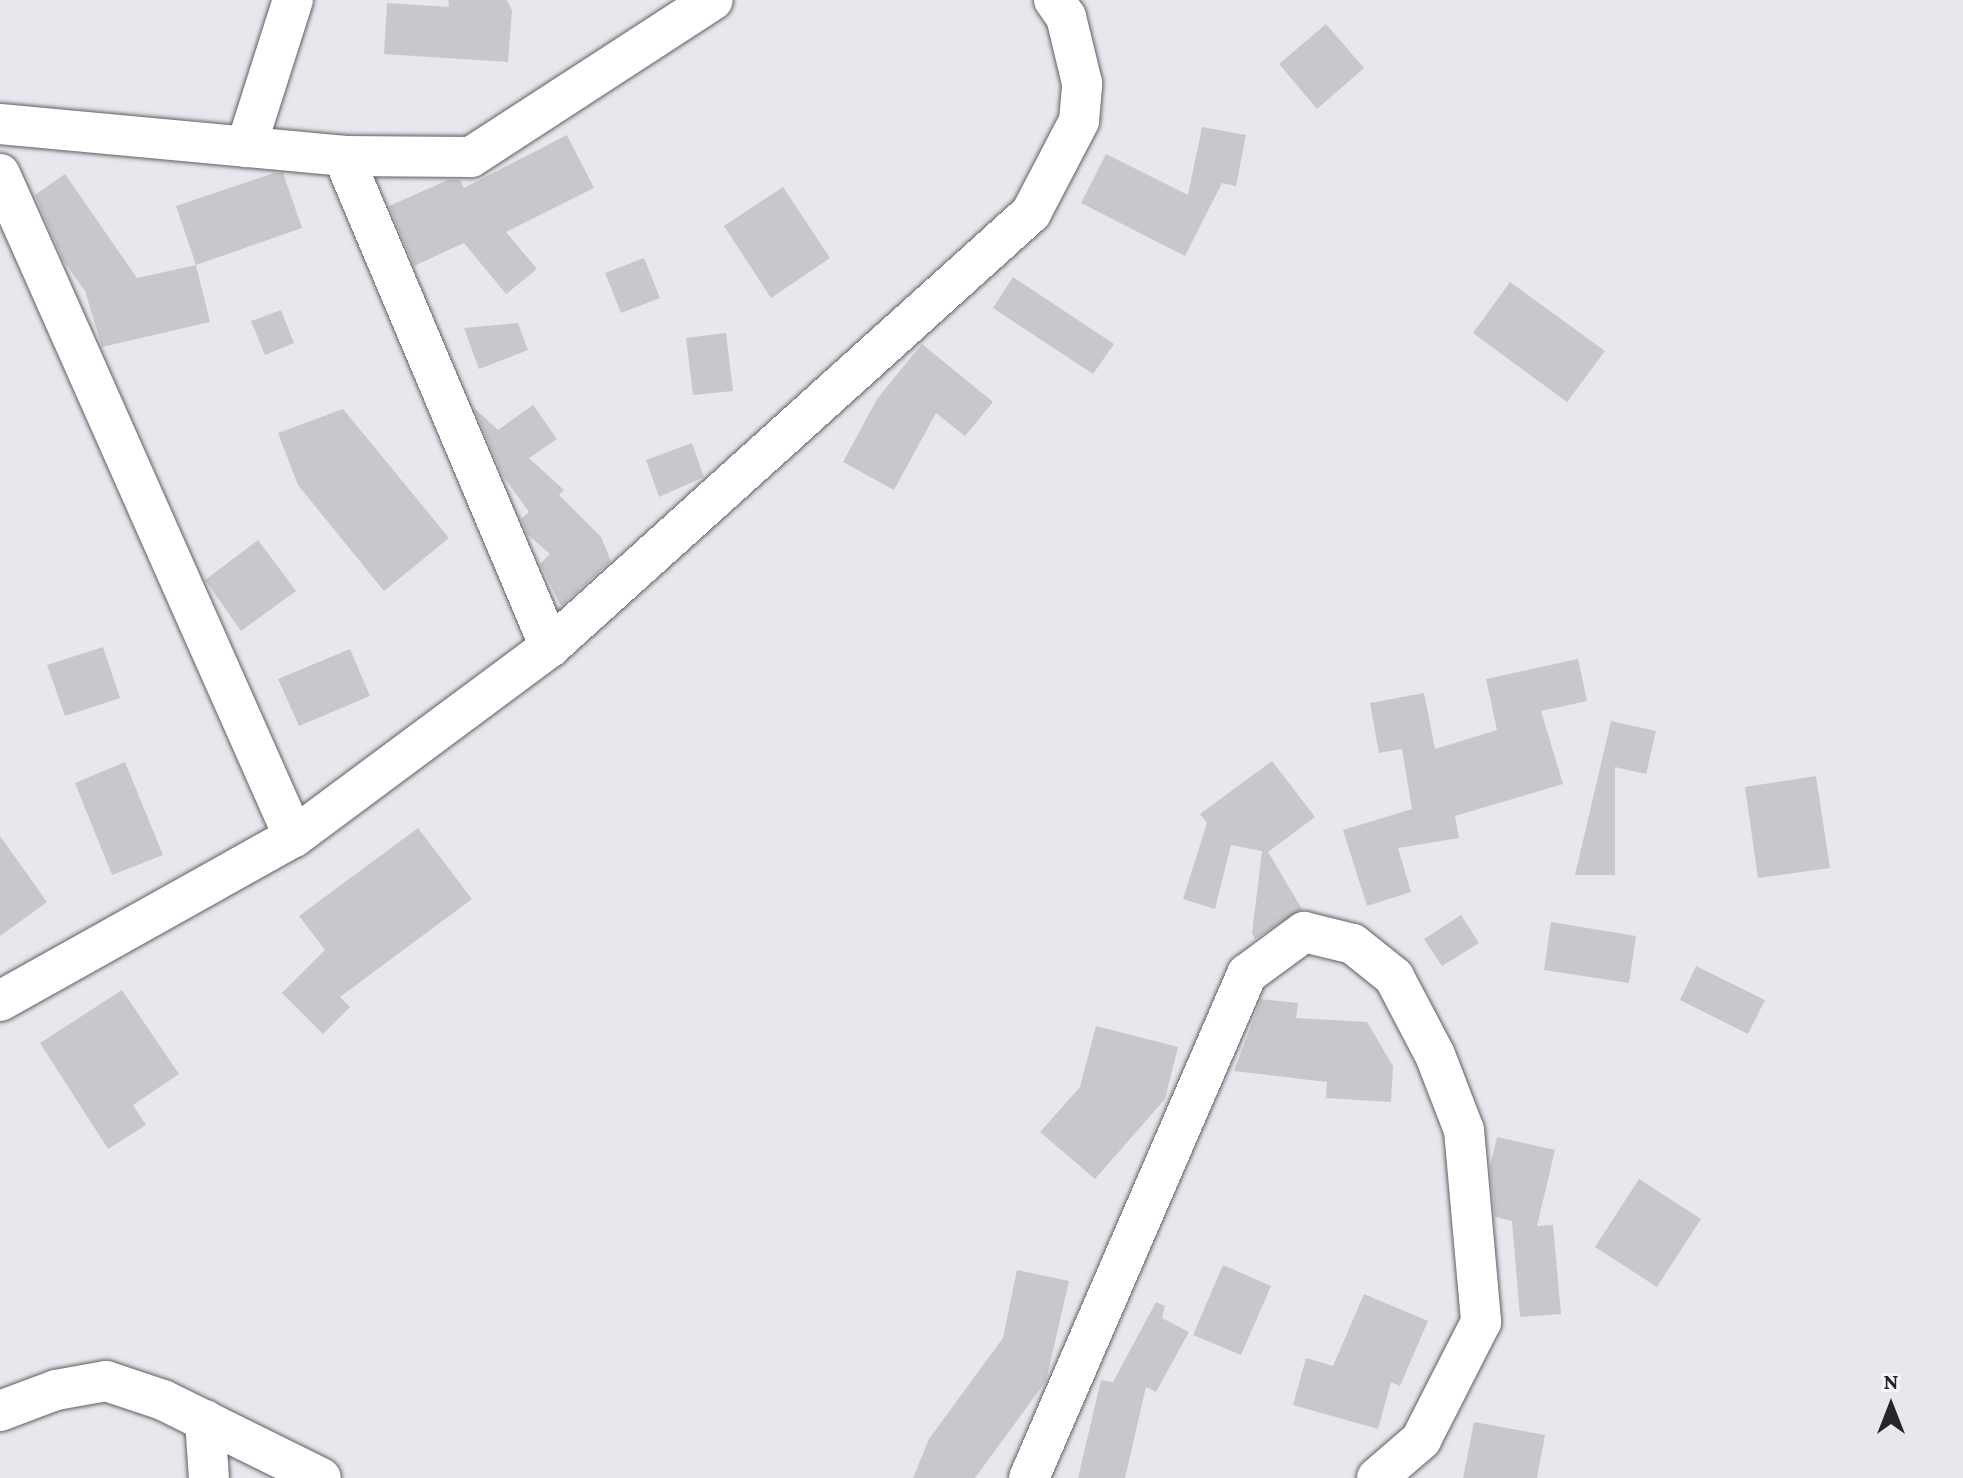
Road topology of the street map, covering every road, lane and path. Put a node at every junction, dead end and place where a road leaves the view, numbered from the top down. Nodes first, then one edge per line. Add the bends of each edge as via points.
1 (293, 0) edge
2 (713, 0) edge
3 (1054, 0) edge
4 (0, 124) edge
5 (246, 147) junction
6 (343, 156) junction
7 (0, 174) edge
8 (550, 647) junction
9 (294, 837) junction
10 (1, 997) edge
11 (0, 1411) edge
12 (205, 1420) junction
13 (209, 1478) edge
14 (321, 1478) edge
15 (1029, 1478) edge
16 (1377, 1478) edge

1 - 5 street
2 - 6 street via 471,157
3 - 8 street via 1066,17 1082,83 1079,121 1031,213
4 - 5 street
5 - 6 street
6 - 8 street
7 - 9 street
8 - 9 street
9 - 10 street
11 - 12 street via 56,1390 106,1381
12 - 13 street
12 - 14 street
15 - 16 street via 1247,974 1304,932 1353,944 1394,977 1435,1055 1464,1130 1481,1322 1421,1440

